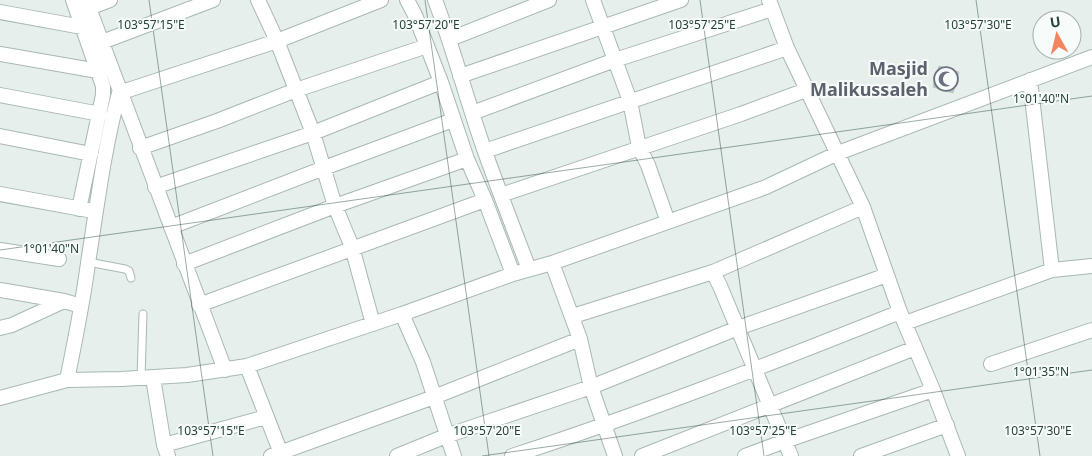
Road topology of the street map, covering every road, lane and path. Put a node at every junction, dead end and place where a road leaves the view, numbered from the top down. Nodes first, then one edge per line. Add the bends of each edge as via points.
1 (73, 0) edge
2 (110, 0) edge
3 (213, 0) edge
4 (258, 0) edge
5 (381, 0) edge
6 (407, 0) edge
7 (434, 0) edge
8 (549, 0) edge
9 (594, 0) edge
10 (681, 0) edge
11 (87, 4) edge
12 (771, 5) edge
13 (0, 12) edge
14 (89, 26) junction
15 (603, 28) junction
16 (450, 38) junction
17 (277, 41) junction
18 (102, 42) junction
19 (427, 46) junction
20 (787, 48) junction
21 (0, 54) edge
22 (1092, 57) edge
23 (615, 60) junction
24 (104, 69) junction
25 (460, 76) junction
26 (1030, 80) junction
27 (442, 82) junction
28 (296, 90) junction
29 (806, 90) junction
30 (119, 93) junction
31 (0, 94) edge
32 (630, 101) junction
33 (472, 113) junction
34 (100, 114) junction
35 (453, 120) junction
36 (313, 133) junction
37 (0, 136) edge
38 (639, 147) junction
39 (140, 148) junction
40 (485, 151) junction
41 (838, 153) junction
42 (91, 154) junction
43 (467, 159) junction
44 (324, 168) junction
45 (155, 187) junction
46 (0, 194) edge
47 (501, 195) junction
48 (485, 200) junction
49 (334, 206) junction
50 (863, 208) junction
51 (79, 209) junction
52 (95, 212) junction
53 (668, 222) junction
54 (171, 227) junction
55 (352, 248) junction
56 (0, 250) edge
57 (59, 259) dead end
58 (88, 262) junction
59 (552, 263) junction
60 (184, 264) junction
61 (1092, 266) edge
62 (528, 269) junction
63 (1052, 270) junction
64 (713, 272) junction
65 (513, 274) junction
66 (887, 276) junction
67 (131, 278) dead end
68 (0, 290) edge
69 (64, 301) junction
70 (199, 305) junction
71 (81, 306) junction
72 (143, 314) dead end
73 (402, 314) junction
74 (573, 316) junction
75 (903, 317) junction
76 (373, 324) junction
77 (0, 328) edge
78 (738, 328) junction
79 (1092, 330) edge
80 (580, 339) junction
81 (915, 348) junction
82 (991, 364) dead end
83 (247, 366) junction
84 (224, 370) junction
85 (755, 370) junction
86 (147, 378) junction
87 (68, 380) junction
88 (591, 386) junction
89 (933, 390) junction
90 (434, 397) junction
91 (0, 398) edge
92 (770, 406) junction
93 (266, 417) junction
94 (947, 425) junction
95 (605, 426) junction
96 (446, 436) junction
97 (785, 441) junction
98 (166, 451) edge
99 (278, 455) edge
100 (397, 456) edge
101 (454, 456) edge
102 (512, 456) edge
103 (615, 456) edge
104 (642, 456) edge
105 (745, 456) edge
106 (792, 456) edge
107 (861, 456) edge
108 (958, 456) edge

1 - 14 street
2 - 11 street
3 - 18 street
4 - 17 street
5 - 17 street
6 - 19 street via 416,14
7 - 16 street
8 - 16 street
9 - 15 street
10 - 15 street
11 - 14 street
12 - 20 street
12 - 23 street
13 - 14 street
14 - 18 street
14 - 24 street
15 - 23 street
15 - 25 street
16 - 25 street
17 - 28 street
17 - 30 street
18 - 24 street
19 - 27 street
19 - 28 street
20 - 29 street
20 - 32 street
21 - 24 street
22 - 26 street
23 - 32 street
23 - 33 street
24 - 30 street
24 - 34 street
25 - 33 street
26 - 41 street
26 - 63 street
27 - 35 street
27 - 36 street
28 - 36 street
28 - 39 street
29 - 38 street
29 - 41 street
30 - 39 street
30 - 52 street
31 - 34 street
32 - 38 street
32 - 40 street
33 - 40 street
34 - 42 street
35 - 43 street
35 - 44 street
36 - 44 street
36 - 45 street
37 - 42 street
38 - 47 street
38 - 53 street
39 - 45 street
40 - 47 street
41 - 50 street
41 - 53 street via 766,187
42 - 51 street
43 - 48 street
43 - 49 street
44 - 49 street
44 - 54 street
45 - 54 street
46 - 51 street
47 - 62 street
48 - 55 street
48 - 65 street
49 - 55 street
49 - 60 street
50 - 64 street
50 - 66 street
51 - 52 street
52 - 58 street
53 - 59 street
54 - 60 street
55 - 70 street
55 - 76 street
56 - 57 street
58 - 67 lane via 125,269
58 - 71 street
59 - 62 street
59 - 74 street
60 - 70 street
61 - 63 street
62 - 65 street
63 - 75 street
64 - 74 street
64 - 78 street
65 - 73 street
66 - 75 street
66 - 78 street
68 - 69 street
69 - 71 street
69 - 77 street
70 - 84 street
71 - 87 street
72 - 86 lane
73 - 76 street
73 - 90 street
74 - 80 street
75 - 81 street
75 - 85 street
76 - 83 street
78 - 85 street
78 - 88 street
79 - 82 street
80 - 88 street
80 - 90 street
81 - 89 street
81 - 92 street
83 - 84 street
83 - 93 street
84 - 86 street
85 - 92 street
85 - 95 street
86 - 87 street
86 - 98 street
87 - 91 street
88 - 95 street
88 - 96 street
89 - 94 street
89 - 97 street
90 - 96 street
90 - 99 street
92 - 97 street
92 - 104 street
93 - 98 street
93 - 99 street
94 - 107 street
94 - 108 street
95 - 102 street
95 - 103 street
96 - 100 street
96 - 101 street
97 - 105 street
97 - 106 street

